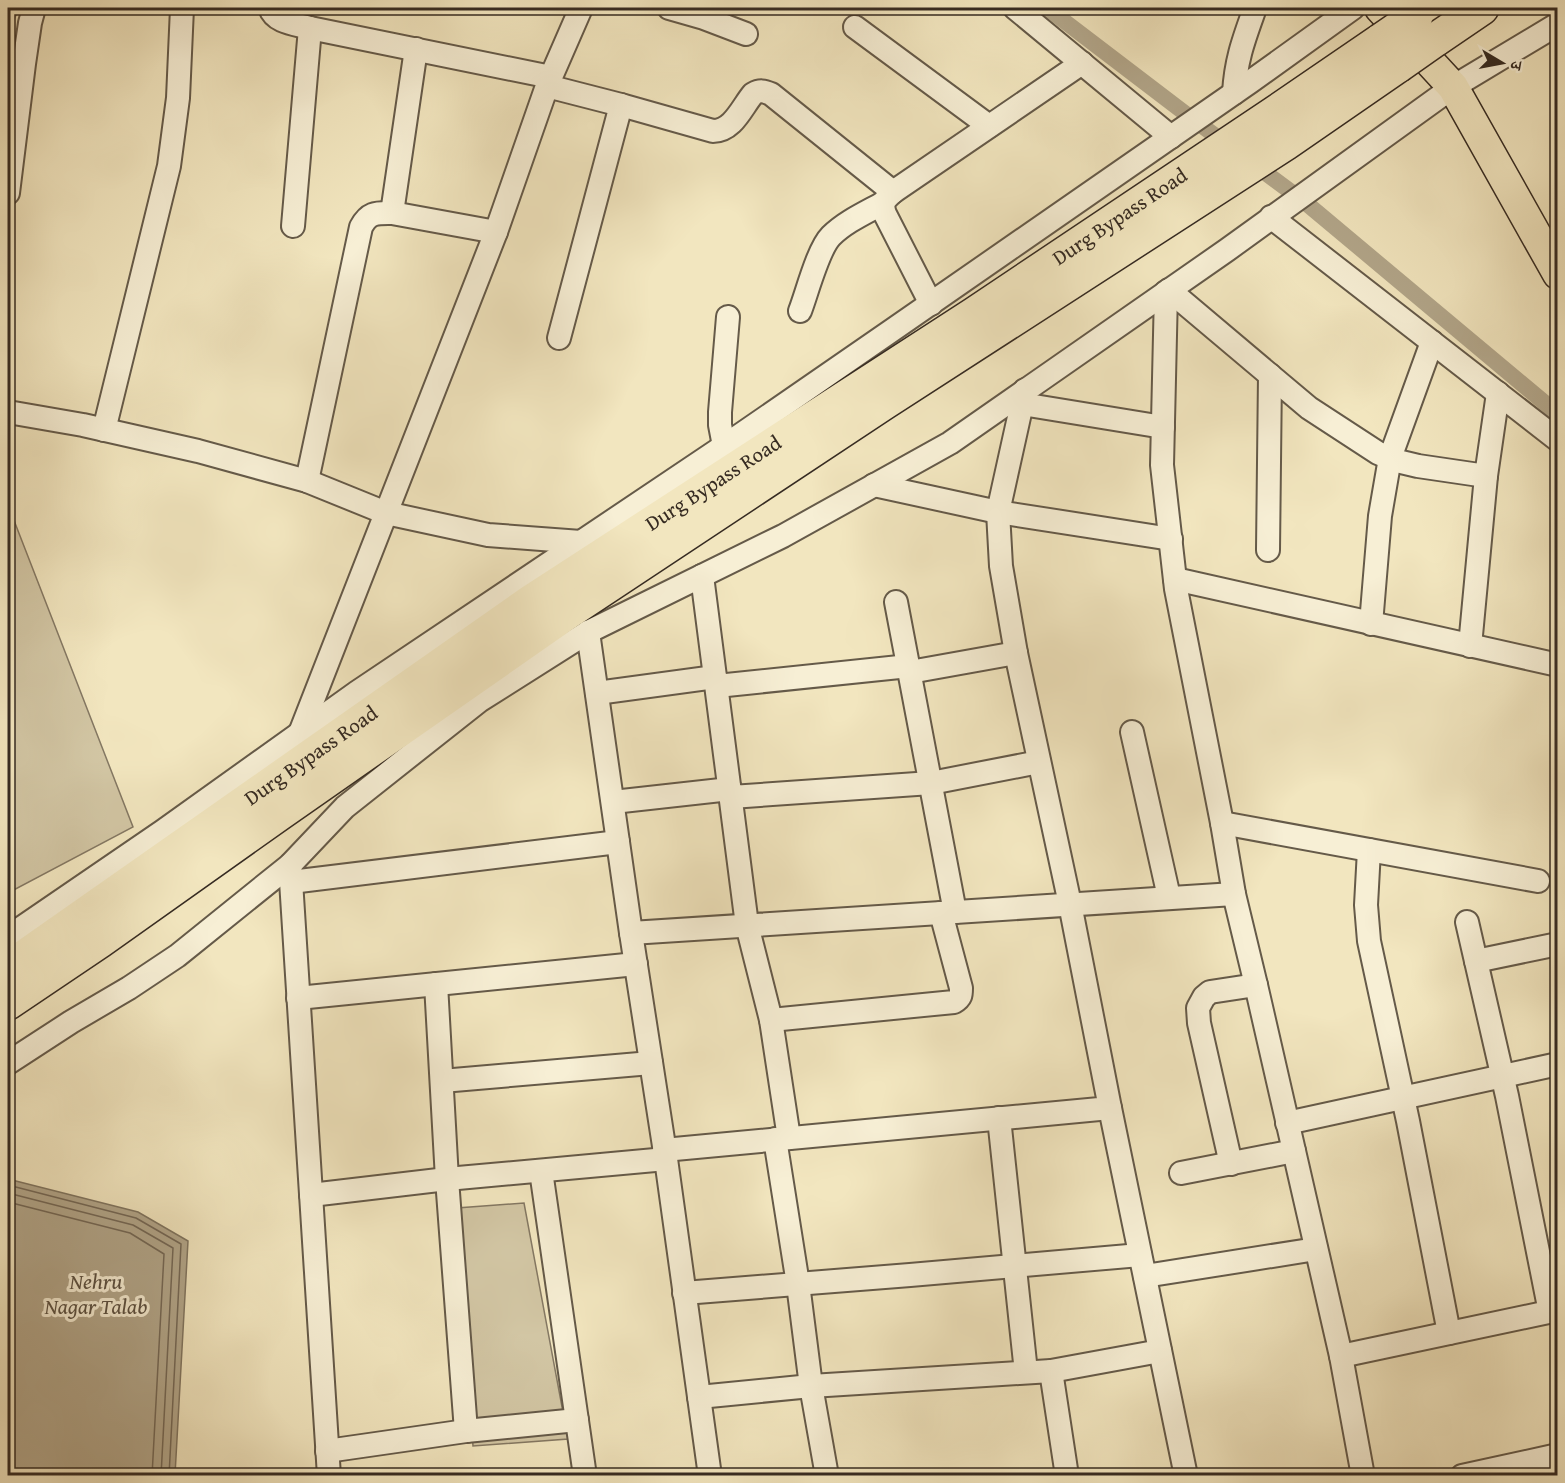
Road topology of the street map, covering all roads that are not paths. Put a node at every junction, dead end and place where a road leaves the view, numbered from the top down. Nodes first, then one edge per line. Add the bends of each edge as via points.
1 (34, 8) edge
2 (182, 8) edge
3 (270, 8) edge
4 (581, 8) edge
5 (669, 8) edge
6 (1015, 8) edge
7 (1255, 8) edge
8 (1353, 8) edge
9 (1380, 8) edge
10 (1482, 8) edge
11 (706, 13) edge
12 (1426, 21) edge
13 (1557, 24) edge
14 (855, 27) dead end
15 (310, 28) junction
16 (746, 34) dead end
17 (416, 49) junction
18 (1390, 53) junction
19 (1082, 63) junction
20 (549, 82) junction
21 (1453, 87) junction
22 (1234, 93) junction
23 (621, 105) junction
24 (988, 126) junction
25 (1171, 137) junction
26 (8, 193) edge
27 (888, 197) junction
28 (392, 213) junction
29 (1271, 217) junction
30 (293, 226) dead end
31 (496, 232) junction
32 (1557, 274) edge
33 (1167, 291) junction
34 (931, 304) junction
35 (800, 311) dead end
36 (728, 317) dead end
37 (558, 338) dead end
38 (1432, 342) junction
39 (1270, 375) junction
40 (1498, 393) junction
41 (1024, 397) junction
42 (8, 412) edge
43 (1163, 427) junction
44 (104, 430) junction
45 (1557, 440) edge
46 (724, 446) junction
47 (1390, 458) junction
48 (1486, 476) junction
49 (307, 481) junction
50 (874, 485) junction
51 (998, 512) junction
52 (386, 513) junction
53 (1171, 539) junction
54 (581, 542) junction
55 (1268, 550) dead end
56 (702, 576) junction
57 (1175, 579) junction
58 (896, 602) dead end
59 (1371, 624) junction
60 (588, 632) junction
61 (1470, 646) junction
62 (1016, 653) junction
63 (1557, 665) edge
64 (910, 669) junction
65 (716, 682) junction
66 (597, 693) junction
67 (1132, 732) dead end
68 (300, 734) junction
69 (1039, 762) junction
70 (931, 783) junction
71 (730, 793) junction
72 (613, 802) junction
73 (1222, 823) junction
74 (618, 842) junction
75 (1369, 850) junction
76 (290, 873) junction
77 (1538, 881) dead end
78 (1234, 894) junction
79 (1169, 897) junction
80 (1070, 904) junction
81 (948, 912) junction
82 (1467, 922) dead end
83 (747, 925) junction
84 (631, 933) junction
85 (8, 937) edge
86 (1557, 944) edge
87 (1476, 961) junction
88 (636, 964) junction
89 (8, 968) edge
90 (436, 984) junction
91 (1256, 985) junction
92 (298, 998) junction
93 (8, 1003) edge
94 (771, 1020) junction
95 (8, 1063) edge
96 (651, 1063) junction
97 (1557, 1064) edge
98 (1502, 1075) junction
99 (442, 1081) junction
100 (1402, 1097) junction
101 (1110, 1108) junction
102 (999, 1118) junction
103 (1287, 1123) junction
104 (782, 1138) junction
105 (1294, 1151) junction
106 (665, 1154) junction
107 (1231, 1164) junction
108 (541, 1171) junction
109 (1181, 1173) dead end
110 (447, 1179) junction
111 (311, 1195) junction
112 (1316, 1249) junction
113 (1143, 1265) junction
114 (1014, 1266) junction
115 (798, 1284) junction
116 (684, 1293) junction
117 (1554, 1311) edge
118 (1449, 1334) junction
119 (1160, 1351) junction
120 (1341, 1356) junction
121 (1051, 1371) junction
122 (1026, 1372) junction
123 (811, 1386) junction
124 (699, 1397) junction
125 (577, 1420) junction
126 (466, 1431) junction
127 (327, 1451) junction
128 (1557, 1455) edge
129 (329, 1476) edge
130 (585, 1476) edge
131 (710, 1476) edge
132 (827, 1476) edge
133 (1067, 1476) edge
134 (1186, 1476) edge
135 (1364, 1476) edge
136 (1462, 1476) edge

1 - 26 street
2 - 44 street via 178,98 169,166
3 - 15 street via 281,20
4 - 20 street
5 - 11 street
6 - 19 street
7 - 22 street via 1240,50
8 - 22 street
9 - 21 main road
10 - 12 highway, Durg Bypass Road
11 - 16 street
12 - 18 highway, Durg Bypass Road, bridge
13 - 21 street
14 - 24 street
15 - 17 street
15 - 30 street
17 - 20 street
17 - 28 street
18 - 89 highway, Durg Bypass Road via 1257,125 533,600
18 - 93 highway, Durg Bypass Road via 1285,144 567,613
19 - 24 street
19 - 25 street
20 - 23 street
20 - 31 street
21 - 29 street
21 - 32 main road
22 - 25 street
23 - 27 street via 721,131 753,93 764,91
23 - 37 street
24 - 27 street
25 - 34 street
27 - 34 street via 885,214
27 - 35 street via 829,238
28 - 31 street
28 - 49 street via 369,215 361,227
29 - 33 street
29 - 38 street
31 - 52 street
33 - 39 street
33 - 41 street
33 - 43 street
34 - 46 street
36 - 46 street via 720,412
38 - 40 street
38 - 47 street
39 - 47 street via 1309,408
39 - 55 street
40 - 45 street
40 - 48 street
41 - 43 street
41 - 50 street
41 - 51 street
42 - 44 street
43 - 53 street via 1162,465
44 - 49 street
46 - 54 street
47 - 48 street
47 - 59 street via 1380,516
48 - 61 street
49 - 52 street
50 - 51 street
50 - 56 street
51 - 53 street
51 - 62 street via 1001,567
52 - 54 street via 488,535
52 - 68 street
53 - 57 street
54 - 68 street
56 - 60 street
56 - 65 street
57 - 59 street
57 - 73 street
58 - 64 street
59 - 61 street
60 - 66 street
60 - 76 street via 479,701 345,807
61 - 63 street
62 - 64 street
62 - 69 street
64 - 65 street
64 - 70 street
65 - 66 street
65 - 71 street
66 - 72 street
67 - 79 street
68 - 85 street
69 - 70 street
69 - 80 street
70 - 71 street
70 - 81 street
71 - 72 street
71 - 83 street
72 - 74 street
73 - 75 street
73 - 78 street
74 - 76 street
74 - 84 street
75 - 77 street
75 - 100 street via 1369,941
76 - 92 street
76 - 95 street via 177,956
78 - 79 street
78 - 91 street
79 - 80 street
80 - 81 street
80 - 101 street
81 - 83 street
81 - 94 street via 961,988 959,999
82 - 87 street
83 - 84 street
83 - 94 street
84 - 88 street
86 - 87 street
87 - 98 street
88 - 90 street
88 - 96 street
90 - 92 street
90 - 99 street
91 - 103 street
91 - 107 street via 1210,992 1198,1008
92 - 111 street
94 - 104 street
96 - 99 street
96 - 106 street
97 - 98 street
98 - 100 street
98 - 117 street
99 - 110 street
100 - 103 street
100 - 118 street
101 - 102 street
101 - 113 street
102 - 104 street
102 - 114 street
103 - 105 street
104 - 106 street
104 - 115 street
105 - 107 street
105 - 112 street
106 - 108 street
106 - 116 street
107 - 109 street
108 - 110 street
108 - 125 street
110 - 111 street
110 - 126 street
111 - 127 street
112 - 113 street
112 - 120 street
113 - 114 street
113 - 119 street
114 - 115 street
114 - 122 street
115 - 116 street
115 - 123 street
116 - 124 street
117 - 118 street
118 - 120 street
119 - 121 street
119 - 134 street
120 - 135 street
121 - 122 street
121 - 133 street
122 - 123 street
123 - 124 street
123 - 132 street
124 - 131 street
125 - 126 street
125 - 130 street
126 - 127 street
127 - 129 street
128 - 136 street

